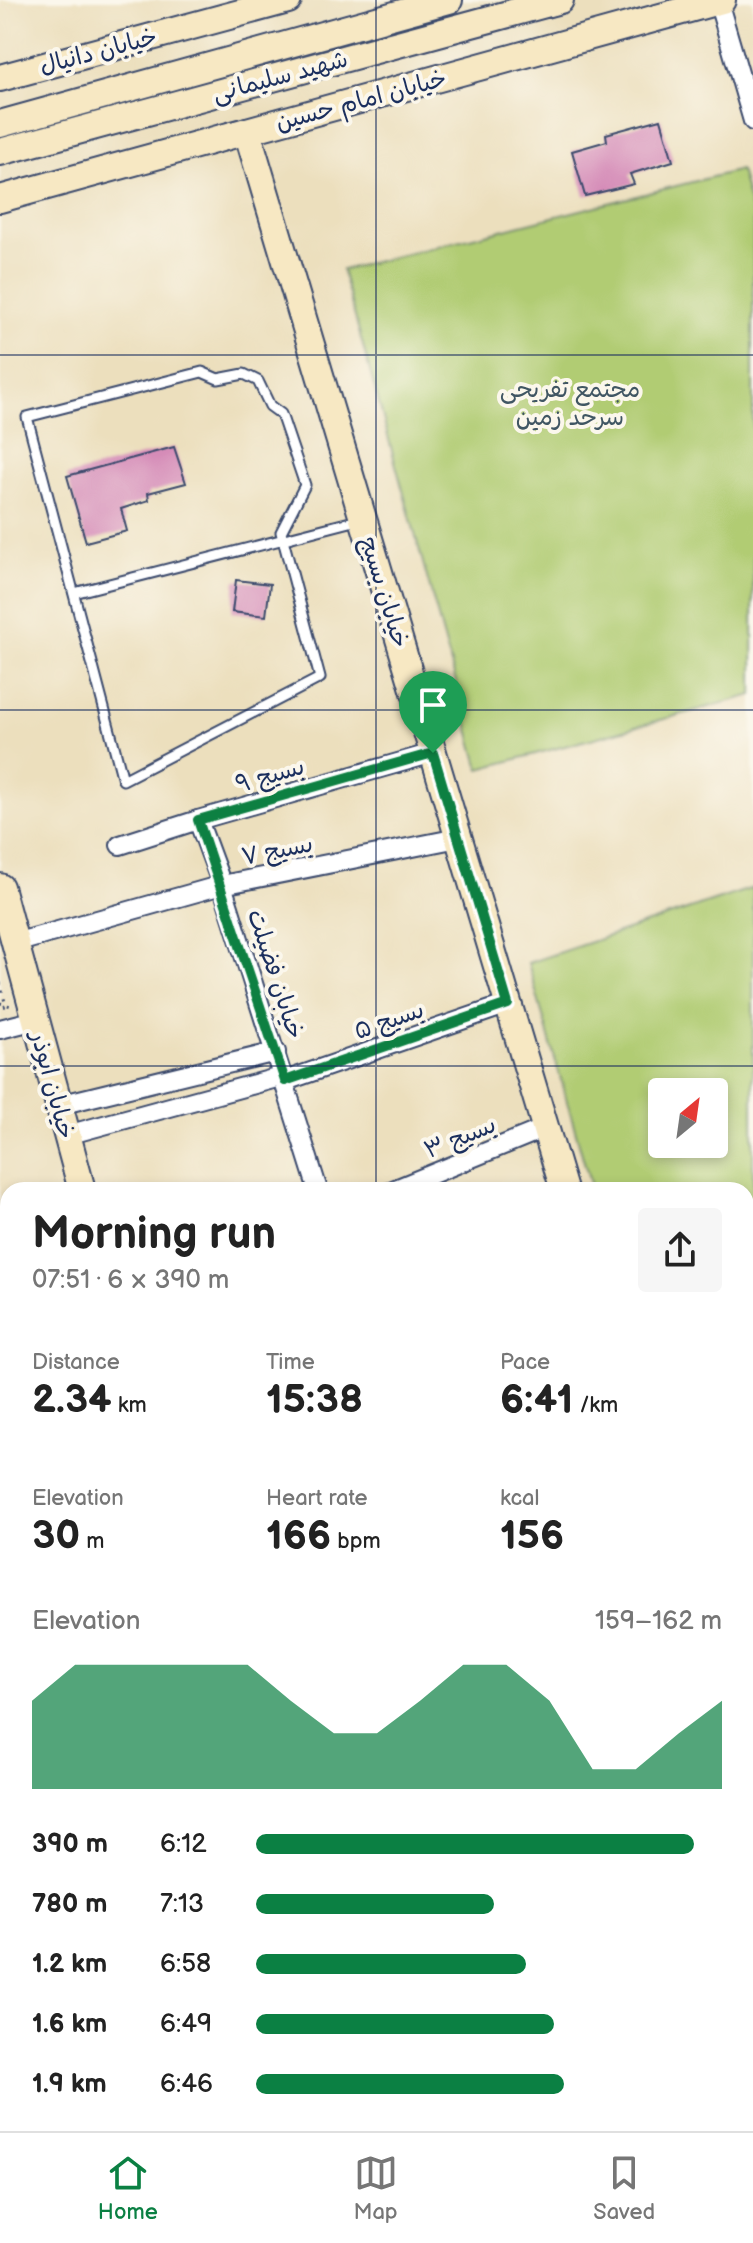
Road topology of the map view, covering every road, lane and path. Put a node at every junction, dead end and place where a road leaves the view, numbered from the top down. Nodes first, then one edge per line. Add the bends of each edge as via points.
1 (288, 0) edge
2 (449, 0) edge
3 (560, 0) edge
4 (720, 1) edge
5 (0, 78) edge
6 (753, 121) edge
7 (0, 124) edge
8 (247, 131) junction
9 (0, 152) edge
10 (0, 199) edge
11 (363, 519) junction
12 (282, 538) junction
13 (74, 593) junction
14 (433, 753) junction
15 (198, 820) junction
16 (458, 838) junction
17 (120, 845) dead end
18 (222, 885) junction
19 (0, 887) edge
20 (15, 943) junction
21 (0, 983) edge
22 (508, 1004) junction
23 (0, 1007) edge
24 (36, 1020) junction
25 (0, 1029) edge
26 (276, 1052) junction
27 (284, 1078) junction
28 (59, 1105) junction
29 (545, 1128) junction
30 (67, 1135) junction
31 (80, 1182) edge
32 (316, 1182) edge
33 (413, 1182) edge
34 (562, 1182) edge

1 - 5 main road, خیابان دانیال
2 - 7 main road, شهید سلیمانی
3 - 9 main road, شهید سلیمانی
4 - 6 street
4 - 8 main road, خیابان امام حسین
8 - 10 main road, خیابان امام حسین
8 - 11 main road, خیابان بسیج
11 - 12 lane
11 - 14 main road, خیابان بسیج
12 - 13 lane
12 - 13 lane via 320,678 123,780
12 - 13 lane via 305,485 281,414 270,406 258,381 244,374 218,379 202,372 27,417
14 - 15 street, بسیج ۹
14 - 16 main road, خیابان بسیج
15 - 17 street, بسیج ۹
15 - 18 street, خیابان فضیلت
16 - 18 street, بسیج ۷
16 - 22 main road, خیابان بسیج
18 - 20 street, بسیج ۷
18 - 26 street, خیابان فضیلت
19 - 20 main road, خیابان ابوذر
20 - 24 main road, خیابان ابوذر
21 - 23 path via 6,1006
22 - 27 street, بسیج ۵
22 - 29 main road, خیابان بسیج
24 - 25 street
24 - 28 main road, خیابان ابوذر
26 - 27 street, خیابان فضیلت
26 - 28 street
27 - 30 street, بسیج ۵
27 - 32 street, خیابان فضیلت
28 - 30 main road, خیابان ابوذر
29 - 33 street, بسیج ۳
29 - 34 main road, خیابان بسیج
30 - 31 main road, خیابان ابوذر

